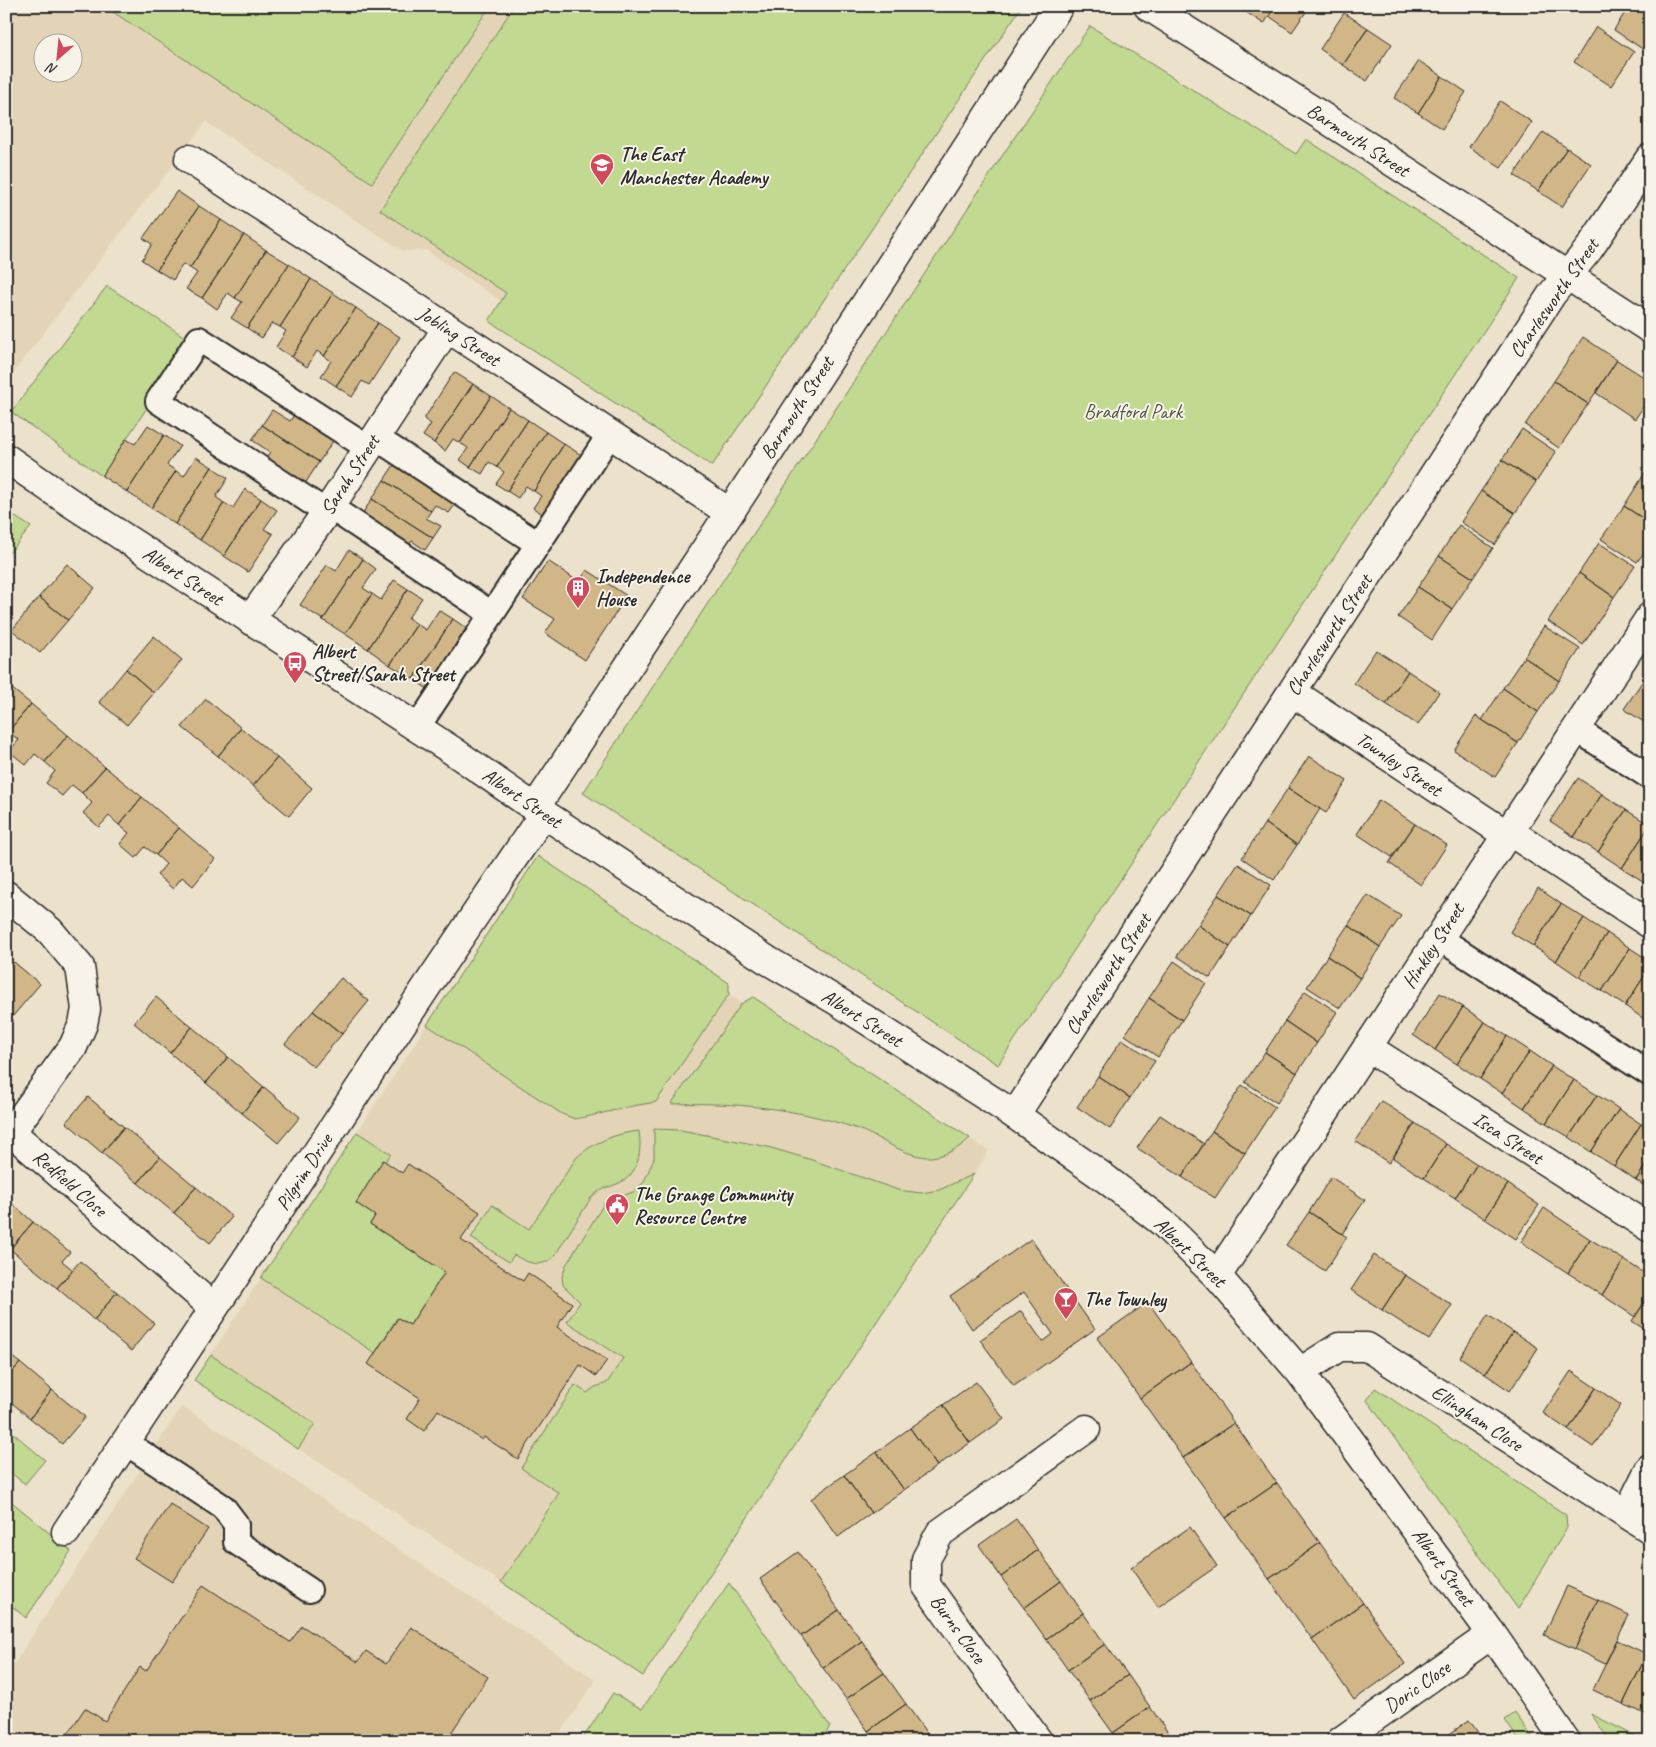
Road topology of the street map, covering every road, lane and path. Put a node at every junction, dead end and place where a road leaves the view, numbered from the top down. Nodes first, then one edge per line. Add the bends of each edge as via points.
1 (1059, 6) edge
2 (1148, 6) edge
3 (1650, 158) edge
4 (189, 159) dead end
5 (1568, 276) junction
6 (447, 328) junction
7 (1650, 329) edge
8 (610, 434) junction
9 (371, 443) junction
10 (6, 458) edge
11 (328, 509) junction
12 (729, 512) junction
13 (538, 544) junction
14 (492, 614) junction
15 (250, 620) junction
16 (1648, 623) edge
17 (1292, 692) junction
18 (417, 728) junction
19 (1576, 729) junction
20 (1650, 777) edge
21 (539, 811) junction
22 (1508, 833) junction
23 (6, 895) edge
24 (1650, 924) edge
25 (1439, 938) junction
26 (1367, 1047) junction
27 (1650, 1074) edge
28 (1015, 1115) junction
29 (1650, 1228) edge
30 (1217, 1276) junction
31 (214, 1308) junction
32 (1300, 1372) junction
33 (1086, 1429) dead end
34 (125, 1442) junction
35 (1650, 1468) edge
36 (1627, 1514) junction
37 (1650, 1529) edge
38 (66, 1532) dead end
39 (310, 1590) dead end
40 (1492, 1634) junction
41 (1038, 1741) edge
42 (1341, 1741) edge
43 (1566, 1741) edge

1 - 12 street, Barmouth Street
2 - 5 street, Barmouth Street
3 - 5 street, Charlesworth Street
4 - 6 street, Jobling Street
5 - 7 street, Barmouth Street
5 - 17 street, Charlesworth Street via 1552,294
6 - 8 street, Jobling Street
6 - 9 street, Sarah Street
8 - 12 street, Jobling Street
8 - 13 lane
9 - 11 street, Sarah Street
9 - 11 lane via 199,339 158,401
9 - 13 lane
10 - 15 street, Albert Street
11 - 14 lane
11 - 15 street, Sarah Street
12 - 21 street, Barmouth Street
13 - 14 lane
14 - 18 lane
15 - 18 street, Albert Street
16 - 19 street, Hinkley Street
17 - 22 street, Townley Street
17 - 28 street, Charlesworth Street
18 - 21 street, Albert Street
19 - 20 lane
19 - 22 street, Hinkley Street
21 - 28 street, Albert Street via 767,960
21 - 31 street, Pilgrim Drive
22 - 24 street, Townley Street
22 - 25 street, Hinkley Street
23 - 31 street, Redfield Close via 50,932 80,967 86,1009 73,1047 11,1132
25 - 26 street, Hinkley Street
25 - 27 lane
26 - 29 street, Isca Street
26 - 30 street, Hinkley Street
28 - 30 street, Albert Street via 1106,1178 1163,1223
30 - 32 street, Albert Street
31 - 34 street, Pilgrim Drive
32 - 36 street, Ellingham Close via 1339,1347 1367,1347
32 - 40 street, Albert Street
33 - 41 street, Burns Close via 940,1533 926,1559 926,1585
34 - 38 street, Pilgrim Drive
34 - 39 lane via 223,1508 236,1524 236,1542
35 - 36 street
36 - 37 street, Ellingham Close
40 - 42 street, Doric Close
40 - 43 street, Albert Street

